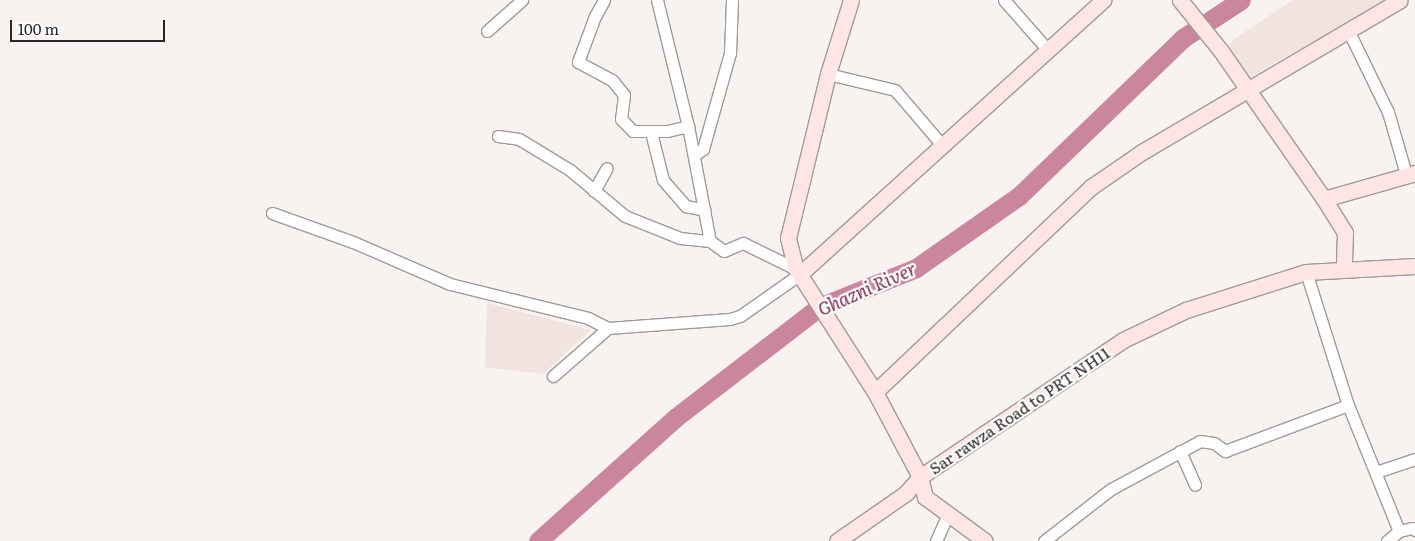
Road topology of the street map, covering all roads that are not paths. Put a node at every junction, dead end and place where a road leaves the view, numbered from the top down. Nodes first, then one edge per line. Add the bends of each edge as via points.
1 (522, 0) edge
2 (604, 0) edge
3 (657, 0) edge
4 (732, 0) edge
5 (851, 0) edge
6 (1004, 0) edge
7 (1103, 0) edge
8 (1180, 0) edge
9 (1400, 0) edge
10 (1348, 30) junction
11 (487, 31) dead end
12 (1048, 50) junction
13 (828, 74) junction
14 (1246, 90) junction
15 (688, 126) junction
16 (651, 132) junction
17 (498, 136) dead end
18 (942, 145) junction
19 (694, 155) junction
20 (607, 168) dead end
21 (1411, 174) edge
22 (594, 191) junction
23 (1324, 199) junction
24 (705, 210) junction
25 (272, 213) dead end
26 (710, 241) junction
27 (1415, 266) edge
28 (1344, 269) junction
29 (1306, 272) junction
30 (801, 275) junction
31 (608, 328) junction
32 (553, 376) dead end
33 (875, 392) junction
34 (1348, 405) junction
35 (1180, 451) junction
36 (1415, 458) edge
37 (1376, 472) junction
38 (920, 477) junction
39 (1195, 485) dead end
40 (948, 516) junction
41 (1414, 528) edge
42 (1400, 530) junction
43 (837, 541) edge
44 (936, 541) edge
45 (985, 541) edge
46 (1044, 541) edge
47 (1387, 541) edge

1 - 11 street
2 - 16 street via 578,62 612,80 624,95 621,119 633,131
3 - 15 street
4 - 19 street via 730,53 703,149
5 - 13 street, Sar rawza Road to PRT NH11
6 - 12 street
7 - 12 street
8 - 14 street via 1221,51
9 - 10 street
10 - 14 street
10 - 21 street via 1388,112
12 - 18 street
13 - 18 street via 895,90
13 - 30 street, Sar rawza Road to PRT NH11 via 788,238
14 - 23 street
14 - 33 street via 1142,152 1091,187
15 - 16 street
15 - 19 street
16 - 24 street via 663,180 686,206
17 - 22 street via 519,139 570,170
18 - 30 street
19 - 24 street
20 - 22 street
21 - 23 street
22 - 26 street via 624,216 680,238
23 - 28 street via 1344,233
24 - 26 street
25 - 31 street via 353,242 450,284 588,318
26 - 30 street via 724,251 743,243
27 - 28 street, Sar rawza Road to PRT NH11
28 - 29 street, Sar rawza Road to PRT NH11
29 - 34 street
29 - 38 street, Sar rawza Road to PRT NH11 via 1186,310 1123,340
30 - 31 street via 740,316 730,319
30 - 33 street, Sar rawza Road to PRT NH11
31 - 32 street
33 - 38 street, Sar rawza Road to PRT NH11
34 - 35 street via 1225,450 1214,443 1200,441
34 - 37 street
35 - 39 street
35 - 46 street via 1111,489
36 - 37 street
37 - 42 street
38 - 40 street via 925,497
38 - 43 street via 906,493
40 - 44 street
40 - 45 street
41 - 42 street
42 - 47 street

